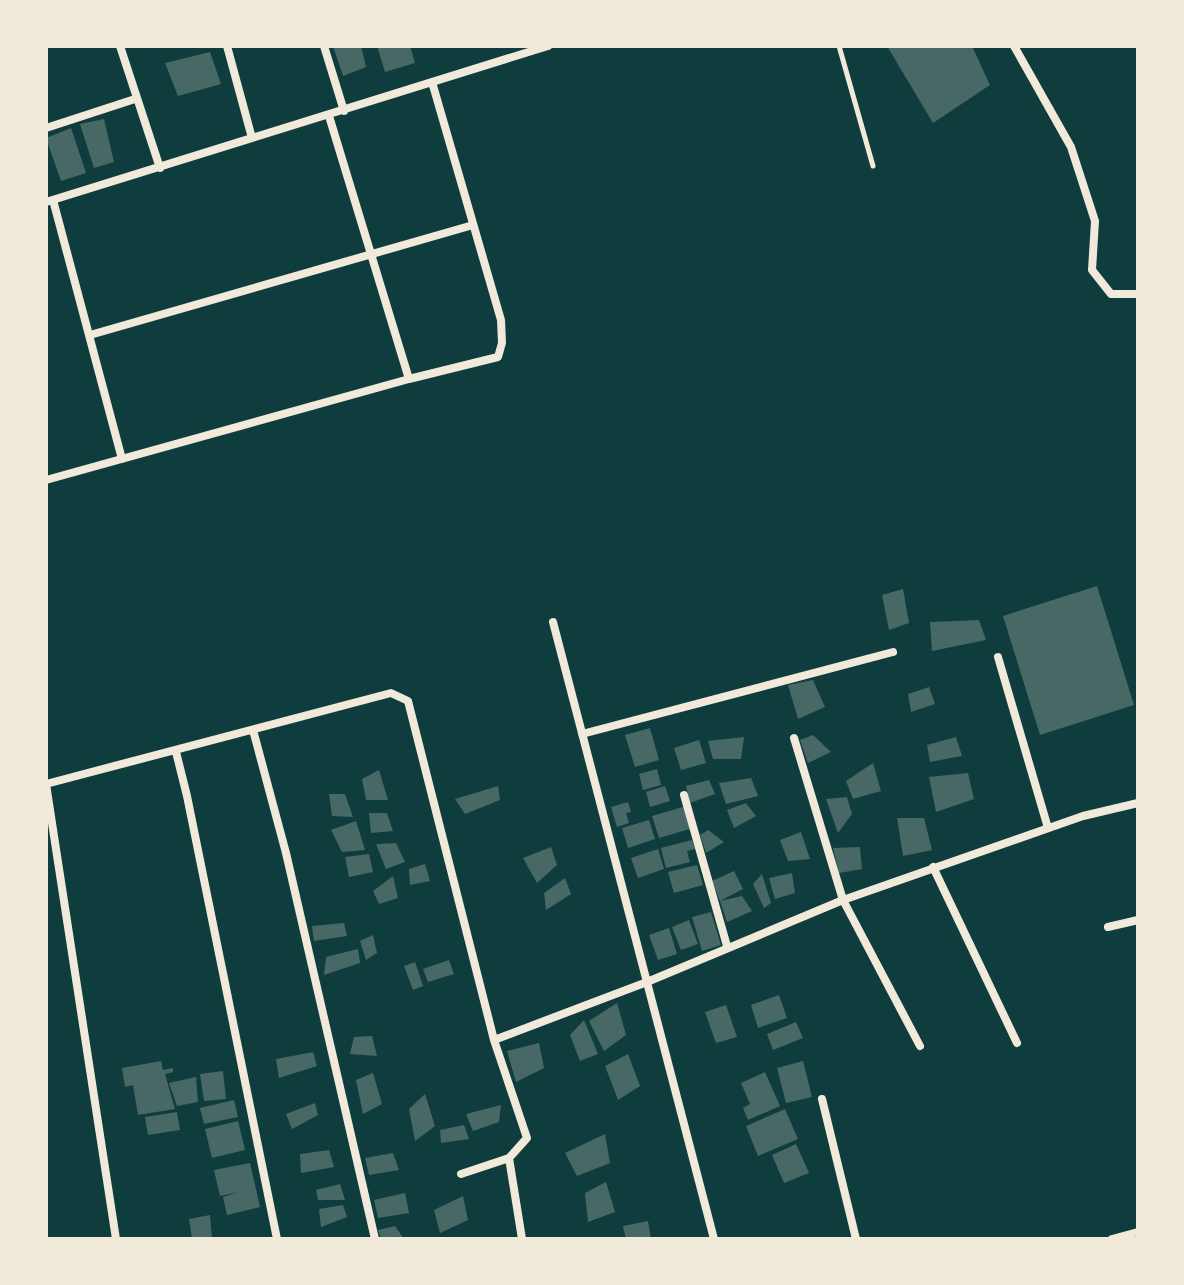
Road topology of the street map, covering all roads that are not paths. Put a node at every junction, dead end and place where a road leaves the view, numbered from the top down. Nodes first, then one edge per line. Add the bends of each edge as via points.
1 (120, 46) edge
2 (227, 46) edge
3 (324, 46) edge
4 (548, 46) edge
5 (839, 46) edge
6 (1014, 46) edge
7 (432, 82) junction
8 (135, 99) junction
9 (344, 111) junction
10 (329, 116) junction
11 (46, 128) edge
12 (252, 138) junction
13 (873, 166) dead end
14 (160, 168) junction
15 (50, 201) edge
16 (473, 225) junction
17 (371, 256) junction
18 (1138, 294) edge
19 (90, 335) junction
20 (409, 379) junction
21 (122, 459) junction
22 (46, 480) edge
23 (553, 622) dead end
24 (893, 652) dead end
25 (998, 657) dead end
26 (253, 730) junction
27 (582, 734) junction
28 (794, 738) dead end
29 (176, 752) junction
30 (46, 784) edge
31 (684, 795) dead end
32 (1138, 803) edge
33 (1048, 828) junction
34 (933, 867) junction
35 (843, 900) junction
36 (1138, 920) edge
37 (1108, 927) dead end
38 (727, 946) junction
39 (647, 982) junction
40 (494, 1040) junction
41 (1017, 1043) dead end
42 (920, 1046) dead end
43 (822, 1099) dead end
44 (509, 1158) junction
45 (461, 1174) dead end
46 (1138, 1232) edge
47 (116, 1239) edge
48 (277, 1239) edge
49 (375, 1239) edge
50 (522, 1239) edge
51 (714, 1239) edge
52 (856, 1239) edge
53 (1112, 1239) edge

1 - 8 street
2 - 12 street
3 - 9 street
4 - 7 street
5 - 13 lane
6 - 18 street via 1071,147 1095,221 1092,270 1111,294
7 - 9 street
7 - 16 street
8 - 11 street
8 - 14 street
9 - 10 street
10 - 12 street
10 - 17 street
12 - 14 street
14 - 15 street
15 - 19 street
16 - 17 street
16 - 20 street via 501,320 498,357
17 - 19 street
17 - 20 street
19 - 21 street
20 - 21 street
21 - 22 street
23 - 27 street
24 - 27 street
25 - 33 street
26 - 29 street
26 - 40 street via 391,693 408,701
26 - 49 street
27 - 39 street
28 - 35 street
29 - 30 street
29 - 48 street
30 - 47 street
31 - 38 street
32 - 33 street
33 - 34 street
34 - 35 street
34 - 41 street
35 - 38 street
35 - 42 street
36 - 37 street
38 - 39 street
39 - 40 street
39 - 51 street
40 - 44 street via 527,1138
43 - 52 street
44 - 45 street
44 - 50 street
46 - 53 street

